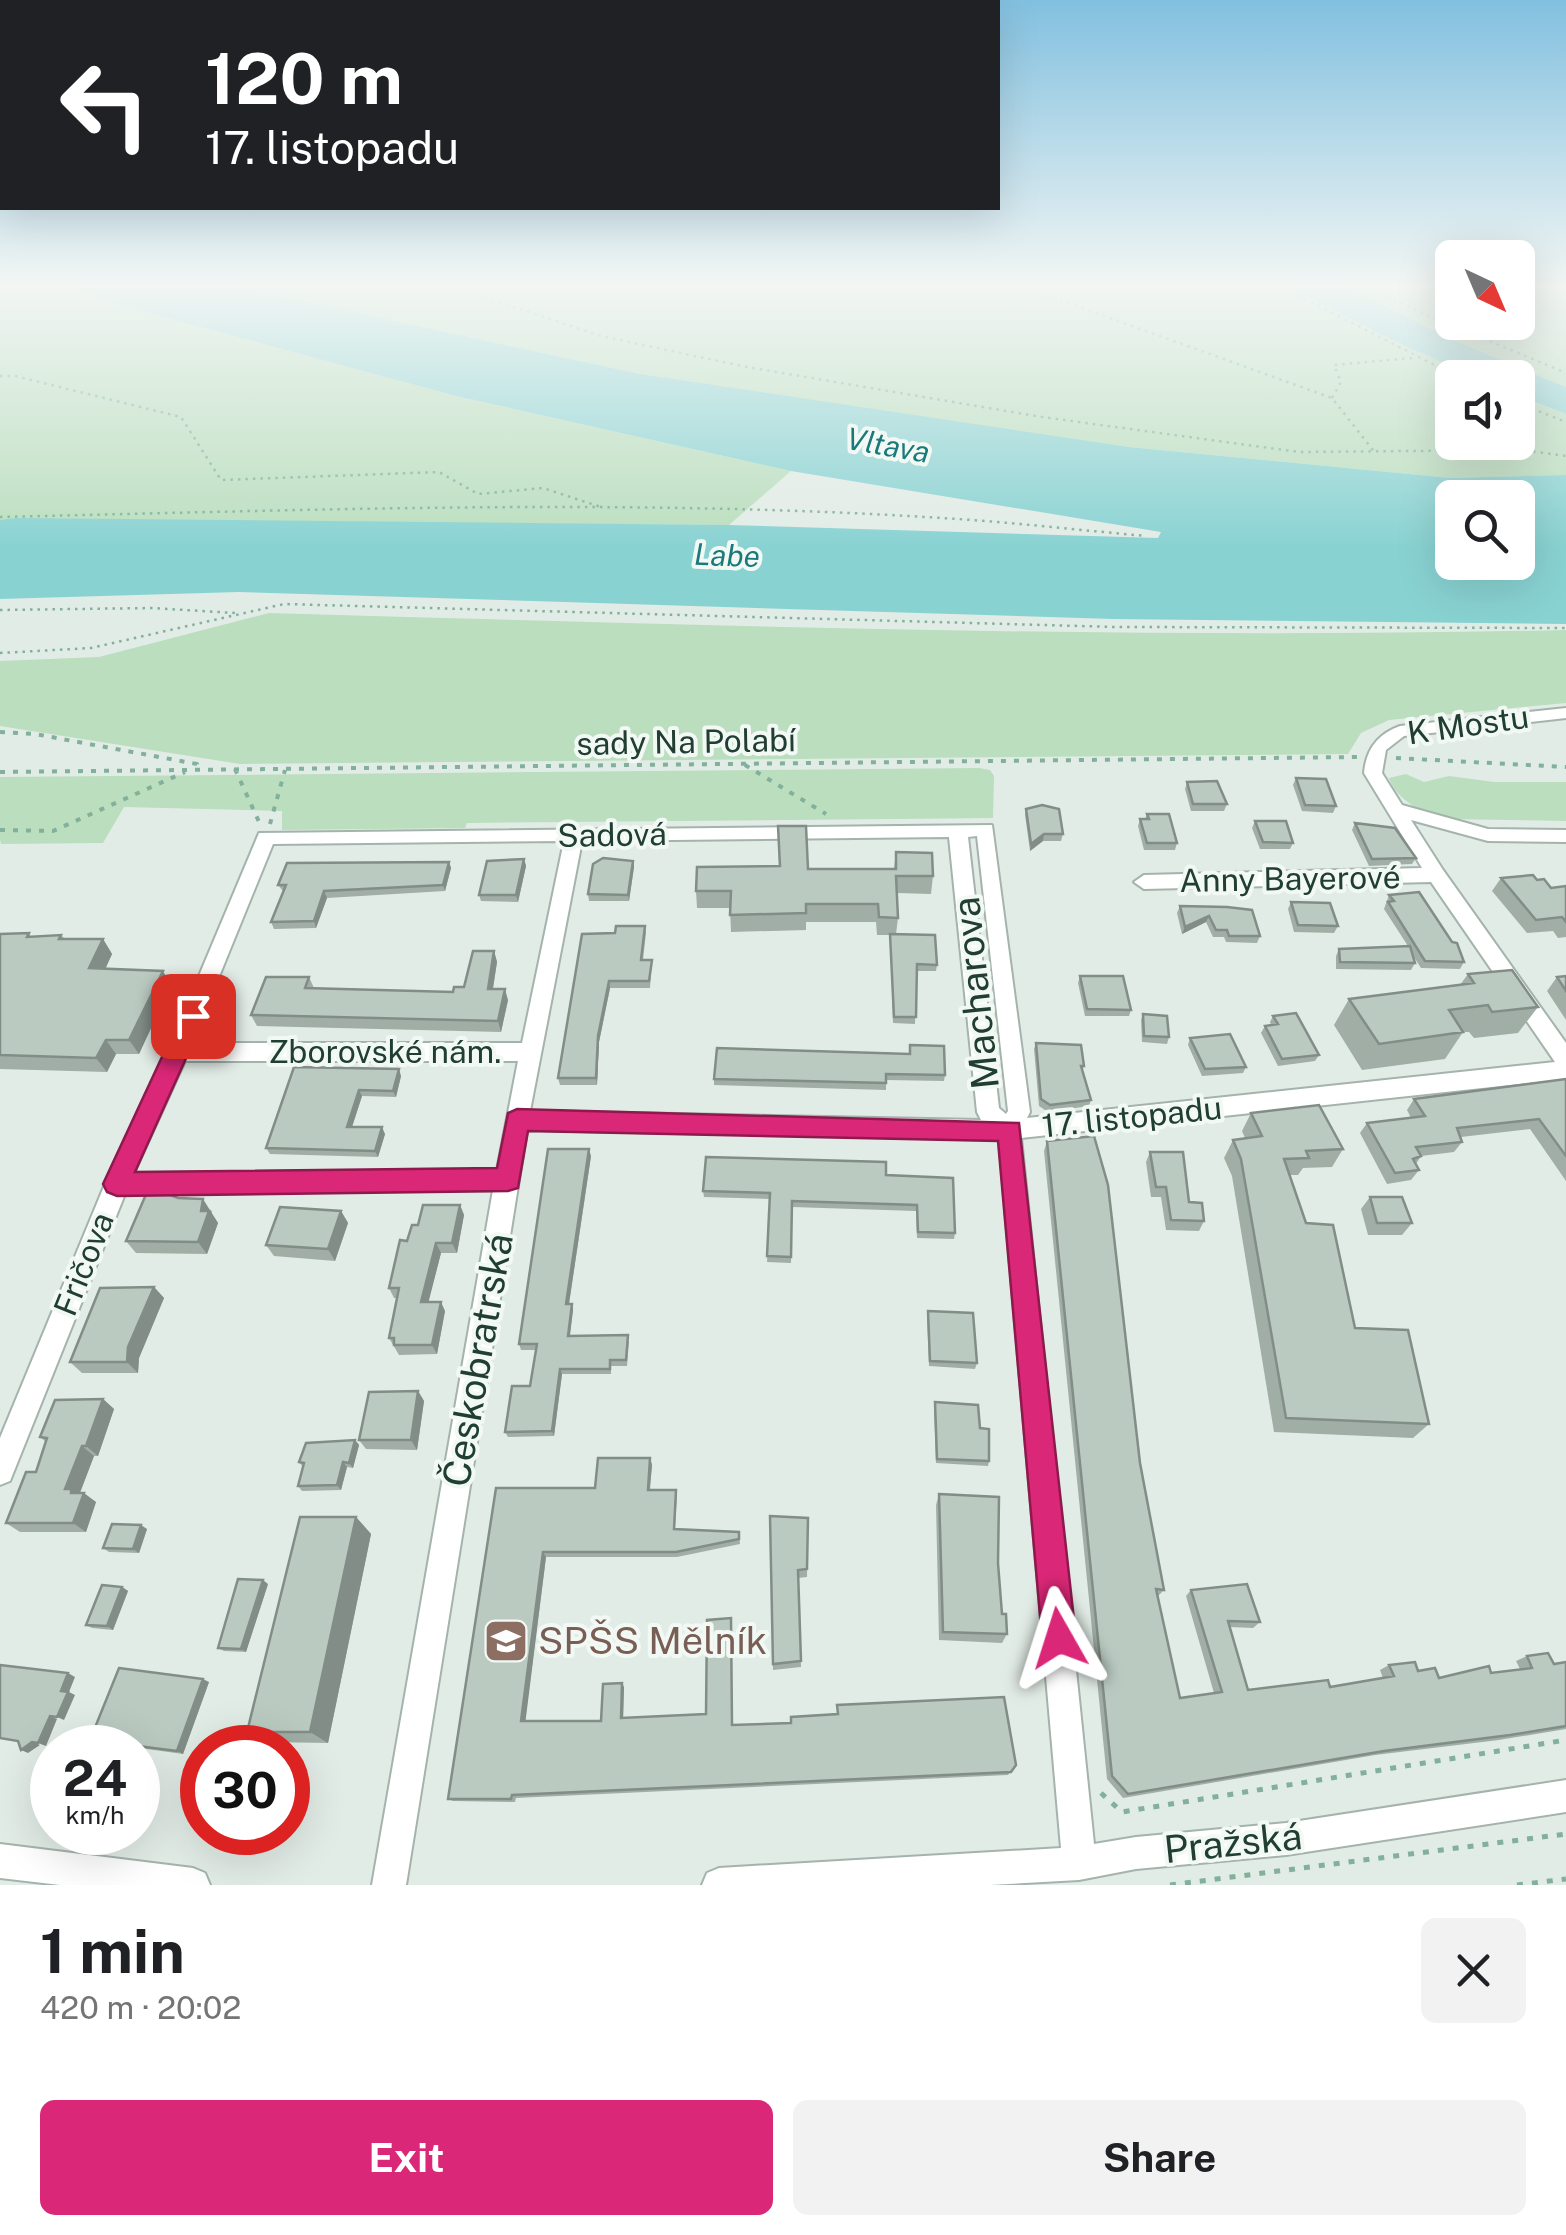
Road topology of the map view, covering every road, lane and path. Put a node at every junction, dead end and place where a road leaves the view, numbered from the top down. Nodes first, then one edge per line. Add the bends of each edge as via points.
1 (778, 373) edge
2 (1262, 373) edge
3 (1338, 373) edge
4 (0, 376) edge
5 (1332, 398) junction
6 (1535, 409) edge
7 (1566, 422) edge
8 (1376, 454) junction
9 (1566, 456) edge
10 (607, 510) junction
11 (0, 517) edge
12 (1146, 536) dead end
13 (0, 610) edge
14 (240, 614) junction
15 (1566, 628) edge
16 (0, 653) edge
17 (1566, 713) edge
18 (0, 732) edge
19 (1373, 757) junction
20 (744, 764) junction
21 (1566, 767) edge
22 (286, 768) junction
23 (192, 770) junction
24 (235, 770) junction
25 (0, 772) edge
26 (1398, 810) junction
27 (0, 830) edge
28 (852, 830) junction
29 (958, 830) junction
30 (574, 836) junction
31 (1566, 836) edge
32 (266, 838) junction
33 (1436, 875) junction
34 (1144, 882) dead end
35 (178, 1052) junction
36 (531, 1052) junction
37 (1566, 1060) edge
38 (1566, 1070) edge
39 (517, 1120) junction
40 (1010, 1130) junction
41 (508, 1180) junction
42 (117, 1184) junction
43 (0, 1470) edge
44 (1566, 1740) edge
45 (1104, 1793) dead end
46 (1566, 1796) edge
47 (1566, 1834) edge
48 (0, 1861) edge
49 (1079, 1863) junction
50 (1566, 1879) edge
51 (827, 1882) edge
52 (194, 1885) edge
53 (389, 1885) edge
54 (719, 1885) edge
55 (1170, 1885) edge
56 (1517, 1885) edge

1 - 8 path via 1178,436
2 - 5 path
3 - 5 path via 1342,382
4 - 10 path via 182,417 221,480 439,472 478,494 543,488
5 - 8 path
6 - 7 path
8 - 9 path via 1522,450
10 - 11 path
10 - 12 path via 941,518
13 - 14 path
14 - 15 path via 284,604 1116,628
14 - 16 path via 91,648
17 - 19 street, K Mostu via 1400,731
18 - 23 path via 197,764
19 - 20 path, sady Na Polabí
19 - 21 path, sady Na Polabí
19 - 26 street, K Mostu via 1373,773
20 - 22 path, sady Na Polabí
20 - 28 path
22 - 24 path, sady Na Polabí
22 - 32 path
23 - 24 path, sady Na Polabí
23 - 25 path, sady Na Polabí
23 - 27 path via 53,831
24 - 32 path
26 - 31 street via 1488,834
26 - 33 street, K Mostu
28 - 29 street, Sadová
28 - 30 street, Sadová
29 - 40 street, Macharova via 988,1112
29 - 40 street, Sadová via 984,830 1019,1112
30 - 32 street, Sadová
30 - 36 street, Českobratrská
32 - 35 street, Fričova
33 - 34 street, Anny Bayerové
33 - 37 street, K Mostu
35 - 36 street, Zborovské nám.
35 - 42 street, Fričova
36 - 39 street, Českobratrská
38 - 40 street, 17. listopadu
39 - 40 street, 17. listopadu
39 - 41 street, Českobratrská
40 - 49 street, Macharova
41 - 42 street
41 - 53 street, Českobratrská
42 - 43 street, Fričova
44 - 45 path via 1122,1812
46 - 49 street, Pražská
47 - 55 path
48 - 52 street
49 - 51 street, Pražská
50 - 56 path
51 - 54 street, Pražská

